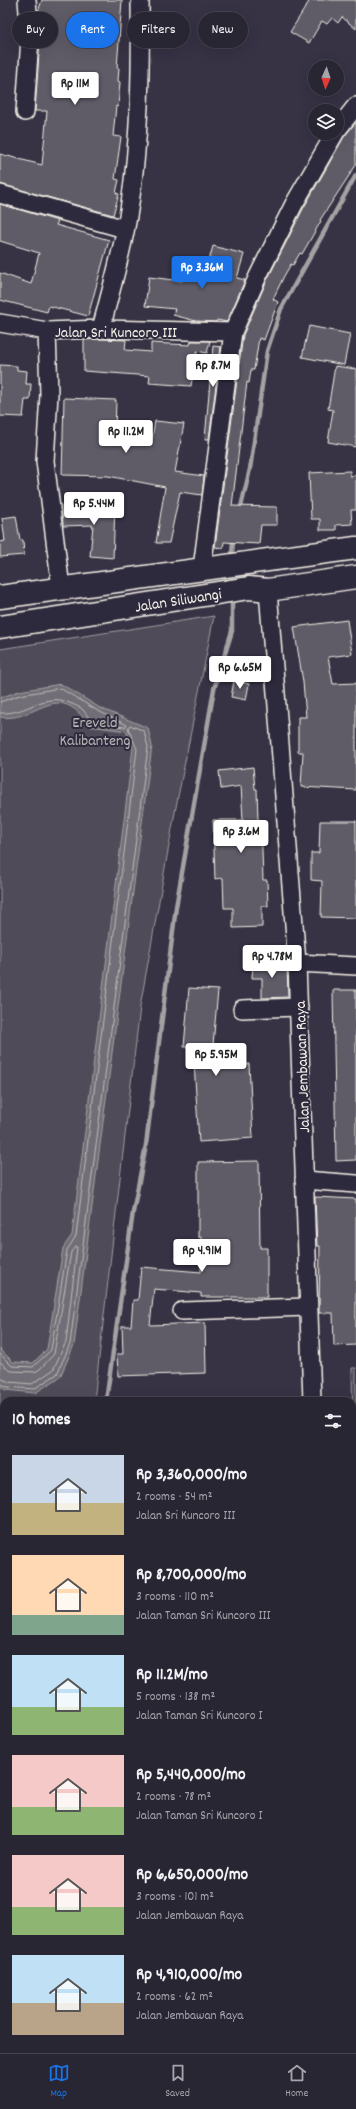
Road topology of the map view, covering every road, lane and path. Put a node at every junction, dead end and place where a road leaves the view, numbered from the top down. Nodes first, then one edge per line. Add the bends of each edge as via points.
1 (27, 0) edge
2 (140, 0) edge
3 (356, 106) edge
4 (25, 112) dead end
5 (344, 121) edge
6 (331, 140) edge
7 (0, 194) edge
8 (125, 229) junction
9 (0, 323) edge
10 (102, 328) junction
11 (47, 331) junction
12 (233, 332) junction
13 (356, 548) edge
14 (212, 567) junction
15 (356, 577) edge
16 (61, 588) junction
17 (258, 589) junction
18 (0, 597) edge
19 (0, 627) edge
20 (297, 964) junction
21 (356, 966) edge
22 (299, 1007) junction
23 (242, 1009) dead end
24 (304, 1180) junction
25 (356, 1184) edge
26 (308, 1307) junction
27 (182, 1311) dead end
28 (312, 1397) edge

1 - 4 street via 30,38
2 - 8 street via 140,88 136,155
3 - 5 street
6 - 12 street via 294,204
7 - 8 street
8 - 10 street
9 - 11 street, Jalan Sri Kuncoro III
10 - 11 street, Jalan Sri Kuncoro III
10 - 12 street, Jalan Sri Kuncoro III
11 - 16 street via 45,461
12 - 14 street
13 - 14 highway, Jalan Siliwangi
14 - 16 highway, Jalan Siliwangi
15 - 17 highway, Jalan Siliwangi
16 - 18 highway, Jalan Siliwangi
17 - 19 highway, Jalan Siliwangi via 220,592
17 - 20 street, Jalan Jembawan Raya
20 - 21 street
20 - 22 street, Jalan Jembawan Raya
22 - 23 street
22 - 24 street, Jalan Jembawan Raya
24 - 25 street
24 - 26 street, Jalan Jembawan Raya
26 - 27 street
26 - 28 street, Jalan Jembawan Raya

